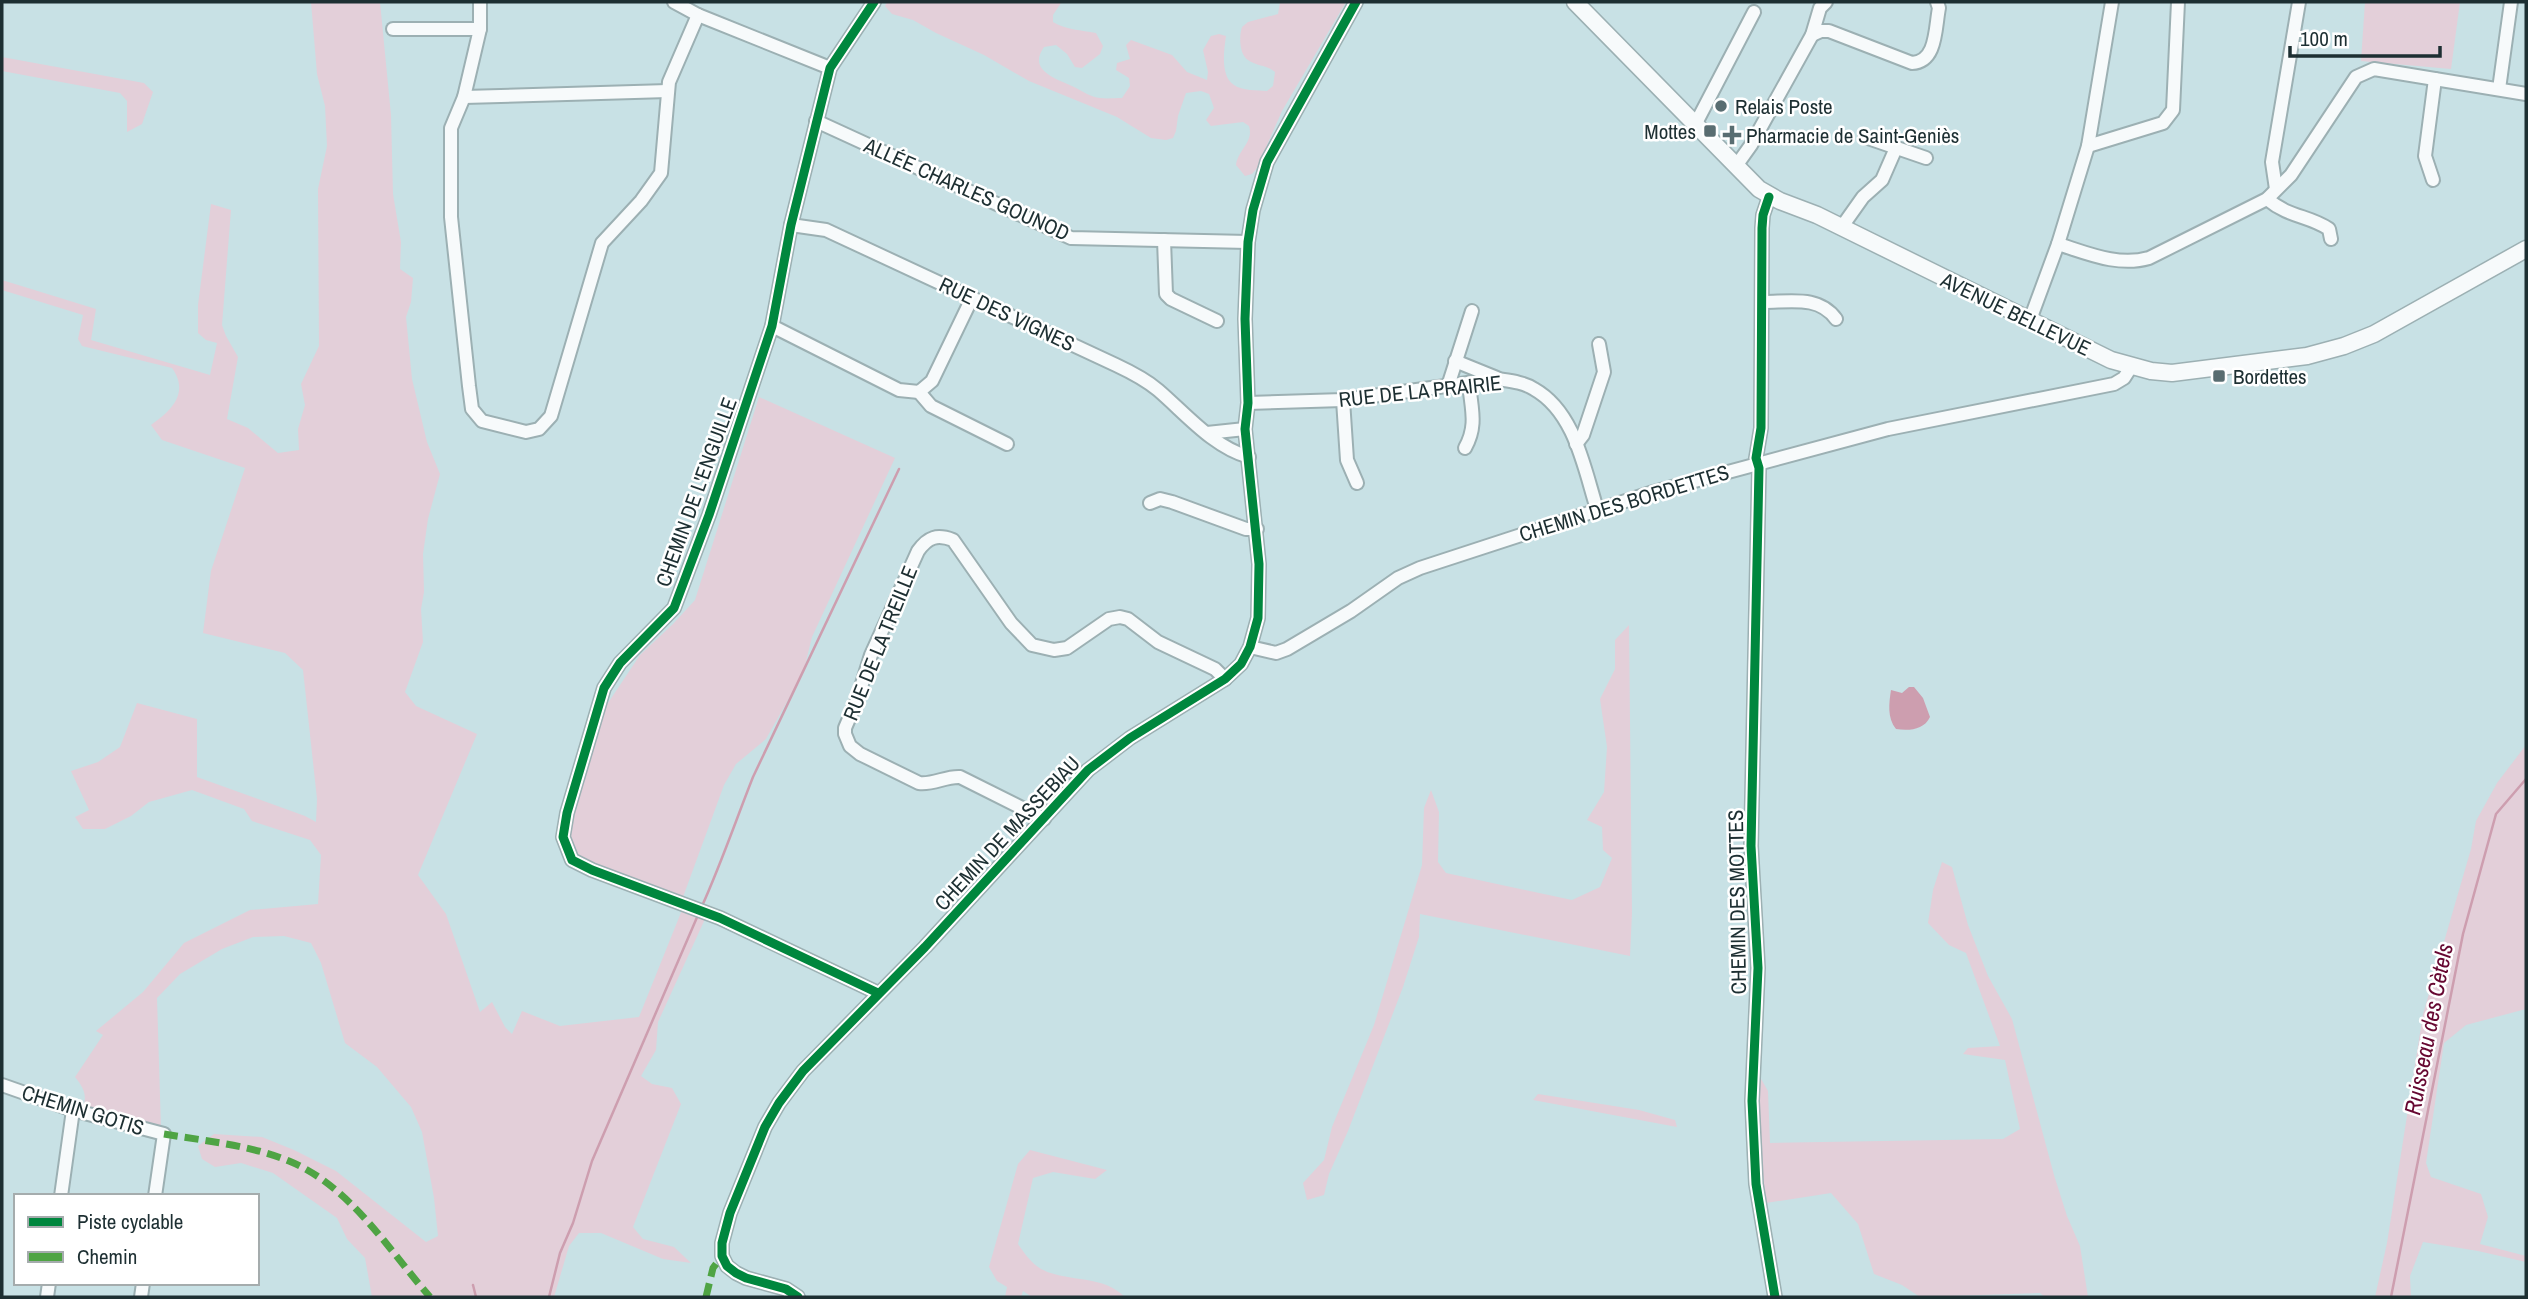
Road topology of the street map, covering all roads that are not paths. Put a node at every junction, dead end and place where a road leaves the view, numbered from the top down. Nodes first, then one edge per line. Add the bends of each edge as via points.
1 (480, 2) edge
2 (674, 2) edge
3 (874, 2) edge
4 (1356, 2) edge
5 (1575, 2) edge
6 (1826, 2) edge
7 (1937, 2) edge
8 (2112, 2) edge
9 (2178, 2) edge
10 (2299, 2) edge
11 (2511, 2) edge
12 (1754, 12) dead end
13 (698, 15) junction
14 (393, 29) dead end
15 (480, 29) junction
16 (1812, 35) junction
17 (830, 68) junction
18 (2435, 79) junction
19 (2499, 89) junction
20 (668, 92) junction
21 (2526, 93) edge
22 (464, 97) junction
23 (816, 121) junction
24 (1695, 125) junction
25 (1865, 137) dead end
26 (2088, 146) junction
27 (1896, 148) junction
28 (1926, 158) dead end
29 (1736, 166) junction
30 (2433, 180) dead end
31 (2272, 194) junction
32 (1769, 197) junction
33 (791, 225) junction
34 (1842, 228) junction
35 (2331, 239) dead end
36 (1164, 240) junction
37 (1248, 242) junction
38 (2057, 244) junction
39 (2526, 249) edge
40 (972, 298) junction
41 (1763, 302) junction
42 (1472, 312) dead end
43 (1836, 319) dead end
44 (2030, 320) junction
45 (1217, 321) dead end
46 (772, 326) junction
47 (1599, 344) dead end
48 (1455, 361) junction
49 (2125, 365) junction
50 (1497, 379) junction
51 (1469, 383) junction
52 (1448, 386) junction
53 (919, 393) junction
54 (1343, 400) junction
55 (1248, 403) junction
56 (1245, 429) junction
57 (1207, 433) junction
58 (1007, 444) dead end
59 (1576, 444) junction
60 (1465, 448) dead end
61 (1249, 457) junction
62 (1764, 461) junction
63 (1357, 483) dead end
64 (1150, 503) dead end
65 (1597, 509) junction
66 (1257, 530) junction
67 (1250, 648) junction
68 (1225, 679) junction
69 (1044, 820) junction
70 (878, 993) junction
71 (2, 1085) edge
72 (74, 1110) junction
73 (61, 1194) edge
74 (155, 1194) edge
75 (798, 1297) edge
76 (1775, 1297) edge

1 - 15 street
2 - 13 street
3 - 17 street, CHEMIN DE L'ENGUILLE
4 - 37 street, CHEMIN DE MASSEBIAU via 1268,162
5 - 24 main road, AVENUE BELLEVUE
6 - 16 street via 1819,8
7 - 16 street via 1931,50 1921,63 1829,31
8 - 26 street
9 - 26 street via 2173,110 2162,123
10 - 31 street via 2272,162
11 - 19 street
12 - 24 street
13 - 17 street
13 - 20 street
14 - 15 street
15 - 22 street
16 - 29 street
17 - 23 street, CHEMIN DE L'ENGUILLE
18 - 19 street
18 - 30 street via 2425,156
18 - 31 street via 2374,69 2356,77 2291,175
19 - 21 street
20 - 22 street
20 - 22 street via 661,173 602,243 551,416 539,429 526,432 482,421 472,409 451,218 451,128
23 - 33 street, CHEMIN DE L'ENGUILLE
23 - 36 street, ALLÉE CHARLES GOUNOD via 1071,238
24 - 29 main road, AVENUE BELLEVUE
25 - 27 street
26 - 38 street
27 - 28 street
27 - 34 street via 1882,180 1863,197
29 - 32 main road, AVENUE BELLEVUE
31 - 35 street via 2288,214 2329,229
31 - 38 street via 2137,262 2107,259
32 - 34 main road, AVENUE BELLEVUE
32 - 41 street, CHEMIN DES MOTTES via 1762,228
33 - 40 street, RUE DES VIGNES via 826,230
33 - 46 street, CHEMIN DE L'ENGUILLE
34 - 44 main road, AVENUE BELLEVUE
36 - 37 street, ALLÉE CHARLES GOUNOD
36 - 45 street via 1166,294
37 - 55 street, CHEMIN DE MASSEBIAU
38 - 44 street
39 - 49 main road, AVENUE BELLEVUE via 2374,334 2326,352 2172,373
40 - 53 street via 932,382
40 - 57 street, RUE DES VIGNES via 1141,377
41 - 43 street via 1815,302 1828,308
41 - 62 street, CHEMIN DES MOTTES via 1761,428 1756,458
42 - 48 street
44 - 49 main road, AVENUE BELLEVUE
46 - 53 street via 899,390
46 - 70 street, CHEMIN DE L'ENGUILLE via 674,608 620,663 604,688 563,837 572,860 592,870 731,923
47 - 59 street via 1604,372
48 - 50 street
48 - 52 street
49 - 62 street, CHEMIN DES BORDETTES via 2124,378 2114,384 1888,429
50 - 51 street, RUE DE LA PRAIRIE
50 - 59 street, RUE DE LA PRAIRIE via 1534,388 1547,398 1560,410
51 - 52 street, RUE DE LA PRAIRIE
51 - 60 street via 1474,425
52 - 54 street, RUE DE LA PRAIRIE
53 - 58 street via 931,407
54 - 55 street, RUE DE LA PRAIRIE
54 - 63 street via 1347,460
55 - 56 street, CHEMIN DE MASSEBIAU
56 - 57 street
56 - 61 street, CHEMIN DE MASSEBIAU
57 - 61 street, RUE DES VIGNES
59 - 65 street, RUE DE LA PRAIRIE
61 - 66 street, CHEMIN DE MASSEBIAU
62 - 65 street, CHEMIN DES BORDETTES
62 - 76 street, CHEMIN DES MOTTES via 1751,846 1758,968 1752,1114 1756,1184
64 - 66 street via 1160,499
65 - 67 street, CHEMIN DES BORDETTES via 1420,568 1287,649 1276,653
66 - 67 street, CHEMIN DE MASSEBIAU via 1258,618
67 - 68 street, CHEMIN DE MASSEBIAU
68 - 69 street, CHEMIN DE MASSEBIAU via 1106,754
68 - 69 street, RUE DE LA TREILLE via 1215,669 1157,642 1120,617 1109,619 1067,648 1032,645 953,540 929,539 918,551 871,655 845,728 847,741 860,754 912,780 927,784 960,777
69 - 70 street, CHEMIN DE MASSEBIAU
70 - 75 street, CHEMIN DE MASSEBIAU via 803,1071 765,1126 722,1243 722,1256 736,1273
71 - 72 street, CHEMIN GOTIS
72 - 73 street
72 - 74 street, CHEMIN GOTIS via 164,1134

